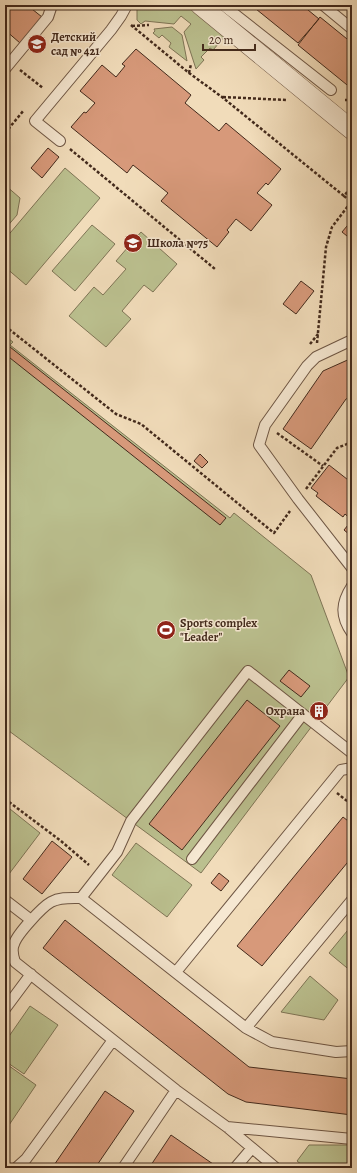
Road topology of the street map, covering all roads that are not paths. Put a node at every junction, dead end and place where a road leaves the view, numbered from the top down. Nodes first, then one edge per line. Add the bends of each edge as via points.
1 (52, 5) edge
2 (127, 5) edge
3 (200, 5) edge
4 (223, 5) edge
5 (323, 5) edge
6 (351, 26) edge
7 (8, 66) edge
8 (331, 90) dead end
9 (352, 130) edge
10 (60, 141) road end
11 (352, 340) edge
12 (352, 568) edge
13 (352, 586) edge
14 (352, 633) edge
15 (303, 714) junction
16 (352, 753) edge
17 (352, 768) edge
18 (192, 859) dead end
19 (81, 898) junction
20 (5, 900) edge
21 (352, 900) edge
22 (31, 920) junction
23 (9, 944) edge
24 (176, 972) junction
25 (31, 974) junction
26 (5, 1009) edge
27 (246, 1028) junction
28 (113, 1040) junction
29 (352, 1051) edge
30 (176, 1090) junction
31 (227, 1127) junction
32 (352, 1139) edge
33 (252, 1148) junction
34 (16, 1168) edge
35 (124, 1168) edge
36 (236, 1168) edge
37 (276, 1168) edge

1 - 7 lane via 48,17
2 - 10 lane via 111,30 35,121
3 - 9 street
4 - 8 lane
5 - 6 lane
11 - 12 lane via 316,357 306,366 266,425 259,445
13 - 14 lane via 342,609
15 - 16 lane
15 - 18 lane
15 - 19 lane via 248,671 131,821 117,852
17 - 24 lane via 341,770
19 - 22 lane via 60,899 50,903
19 - 24 lane
20 - 22 lane
21 - 27 lane
22 - 23 lane
23 - 25 lane via 15,962
24 - 27 lane
25 - 26 lane
25 - 28 lane
27 - 29 lane via 272,1042 336,1052
28 - 30 lane
28 - 34 lane via 26,1159
30 - 31 lane
30 - 35 lane
31 - 32 lane
31 - 33 lane
33 - 36 lane
33 - 37 lane

